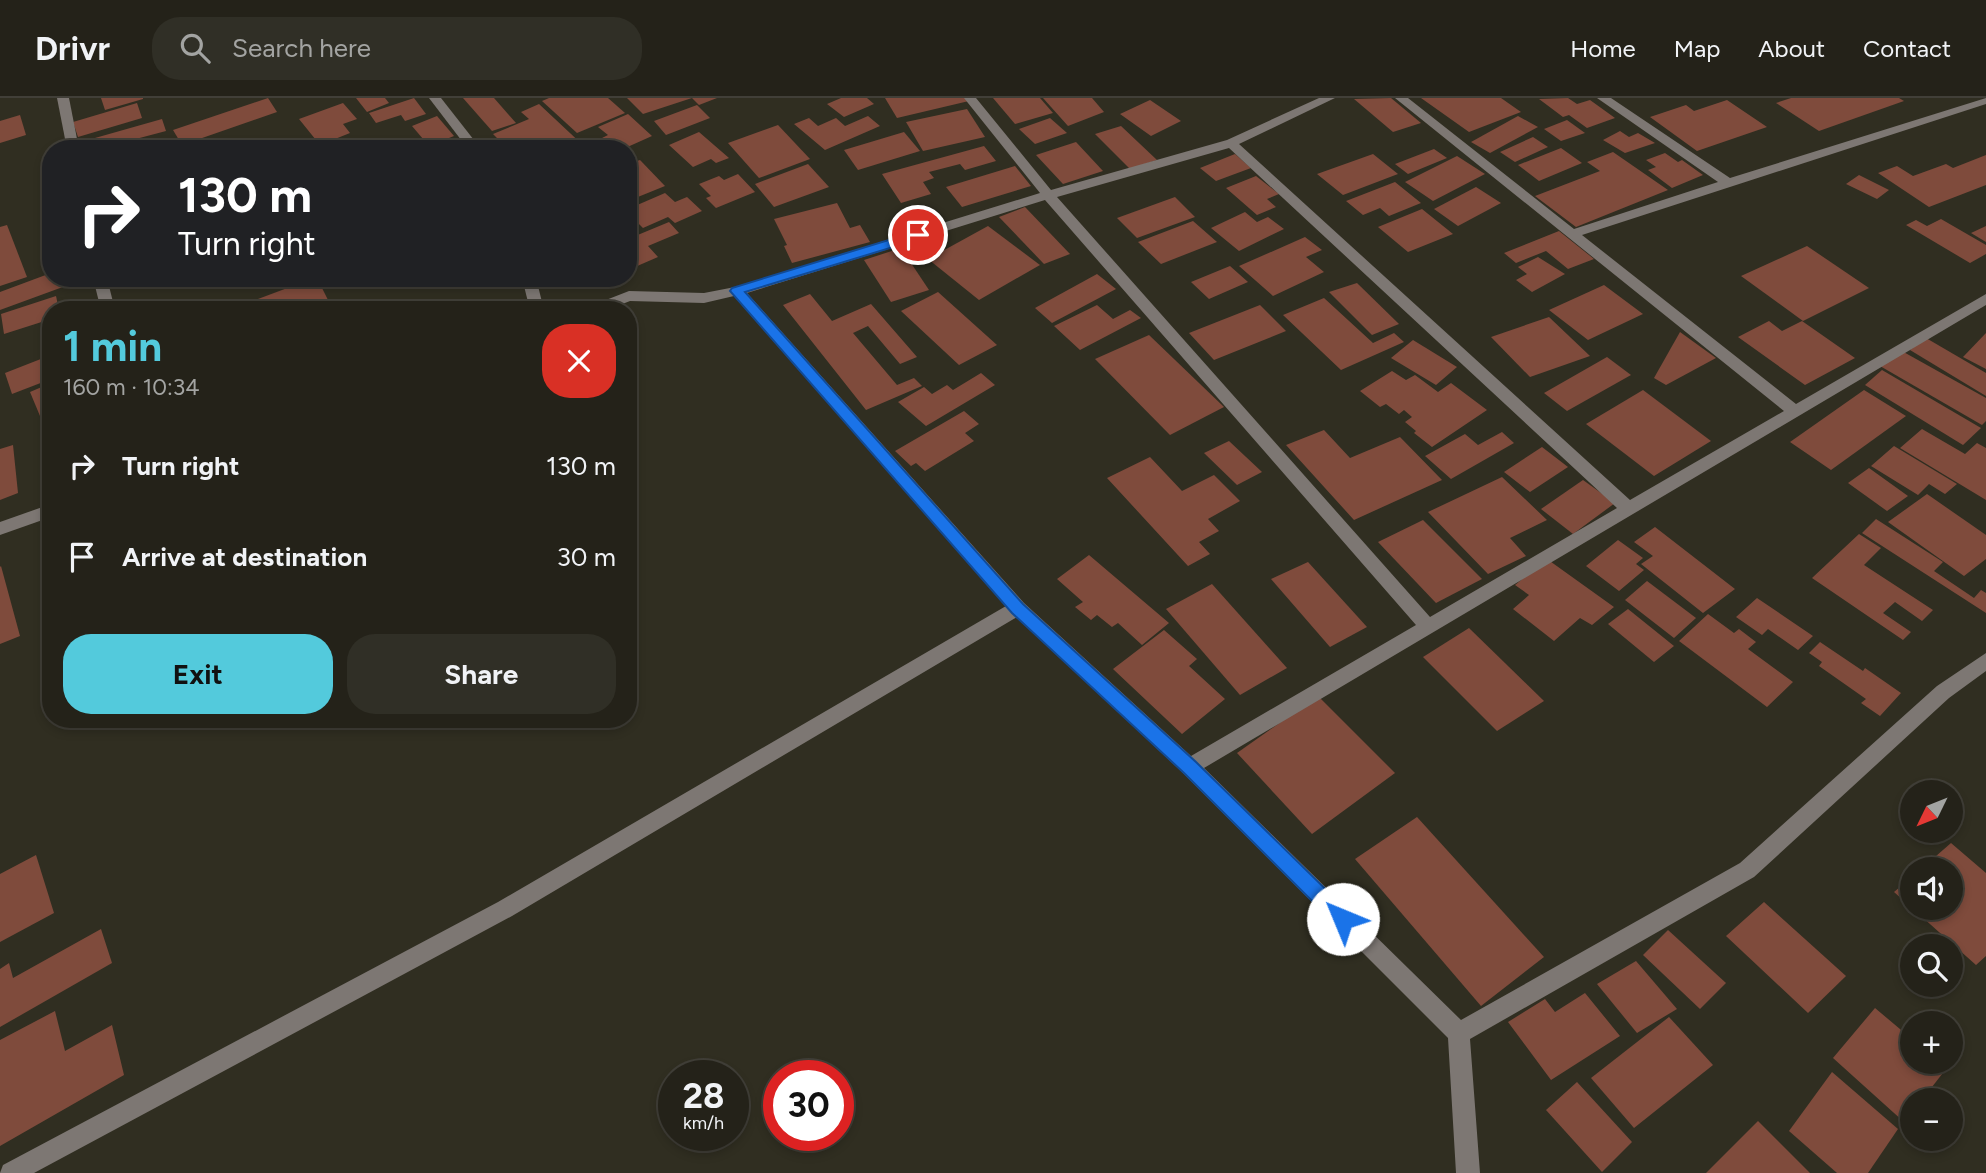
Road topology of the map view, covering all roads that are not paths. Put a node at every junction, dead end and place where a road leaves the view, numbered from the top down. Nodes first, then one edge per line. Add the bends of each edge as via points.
1 (63, 98) edge
2 (435, 98) edge
3 (970, 98) edge
4 (1329, 98) edge
5 (1401, 98) edge
6 (1603, 98) edge
7 (1986, 100) edge
8 (71, 140) edge
9 (468, 140) edge
10 (1231, 143) junction
11 (1728, 183) junction
12 (1048, 195) junction
13 (1571, 234) junction
14 (737, 291) junction
15 (1986, 299) edge
16 (616, 301) edge
17 (1795, 411) junction
18 (1629, 509) junction
19 (42, 513) edge
20 (0, 529) edge
21 (1018, 608) junction
22 (1428, 627) junction
23 (1986, 661) edge
24 (1190, 767) junction
25 (1459, 1033) junction
26 (11, 1173) edge
27 (1468, 1173) edge

1 - 8 street
2 - 9 street
3 - 12 street
4 - 10 street
5 - 13 street
6 - 11 street
7 - 11 street
10 - 12 street
10 - 18 street
11 - 13 street
12 - 14 street
12 - 22 street
13 - 17 street
14 - 16 street via 704,298 629,296
14 - 21 street
15 - 17 street
17 - 18 street
18 - 22 street
19 - 20 street
21 - 24 street
21 - 26 street via 506,909
22 - 24 street
23 - 25 street via 1943,692 1747,870
24 - 25 street
25 - 27 street

